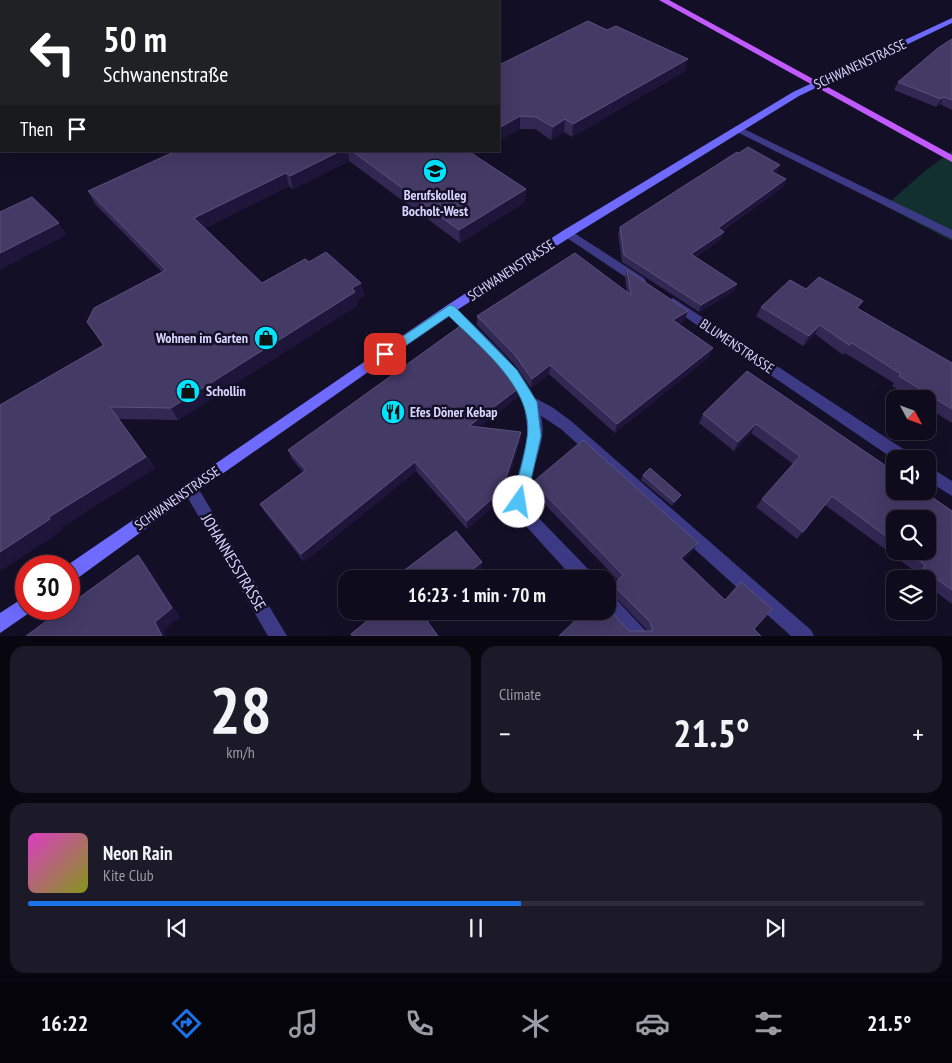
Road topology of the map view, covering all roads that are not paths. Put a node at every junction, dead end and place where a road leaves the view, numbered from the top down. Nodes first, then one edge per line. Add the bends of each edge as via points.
1 (663, 0) edge
2 (952, 20) edge
3 (816, 84) junction
4 (738, 129) junction
5 (952, 159) edge
6 (568, 233) junction
7 (952, 235) edge
8 (450, 309) junction
9 (531, 402) junction
10 (893, 450) edge
11 (936, 478) edge
12 (190, 488) junction
13 (952, 489) edge
14 (80, 566) edge
15 (578, 570) edge
16 (616, 612) edge
17 (15, 613) edge
18 (0, 624) edge
19 (278, 636) edge
20 (639, 636) edge
21 (806, 636) edge

1 - 3 main road
2 - 3 street, SCHWANENSTRASSE
3 - 4 street, SCHWANENSTRASSE
3 - 5 main road
4 - 6 street, SCHWANENSTRASSE
4 - 7 street
6 - 8 street, SCHWANENSTRASSE
6 - 10 street, BLUMENSTRASSE
8 - 9 street via 513,374
8 - 12 street, SCHWANENSTRASSE
9 - 15 street via 534,436 520,508
9 - 21 street via 566,425
11 - 13 street
12 - 14 street, SCHWANENSTRASSE
12 - 19 street, JOHANNESSTRASSE
16 - 20 street
17 - 18 street

